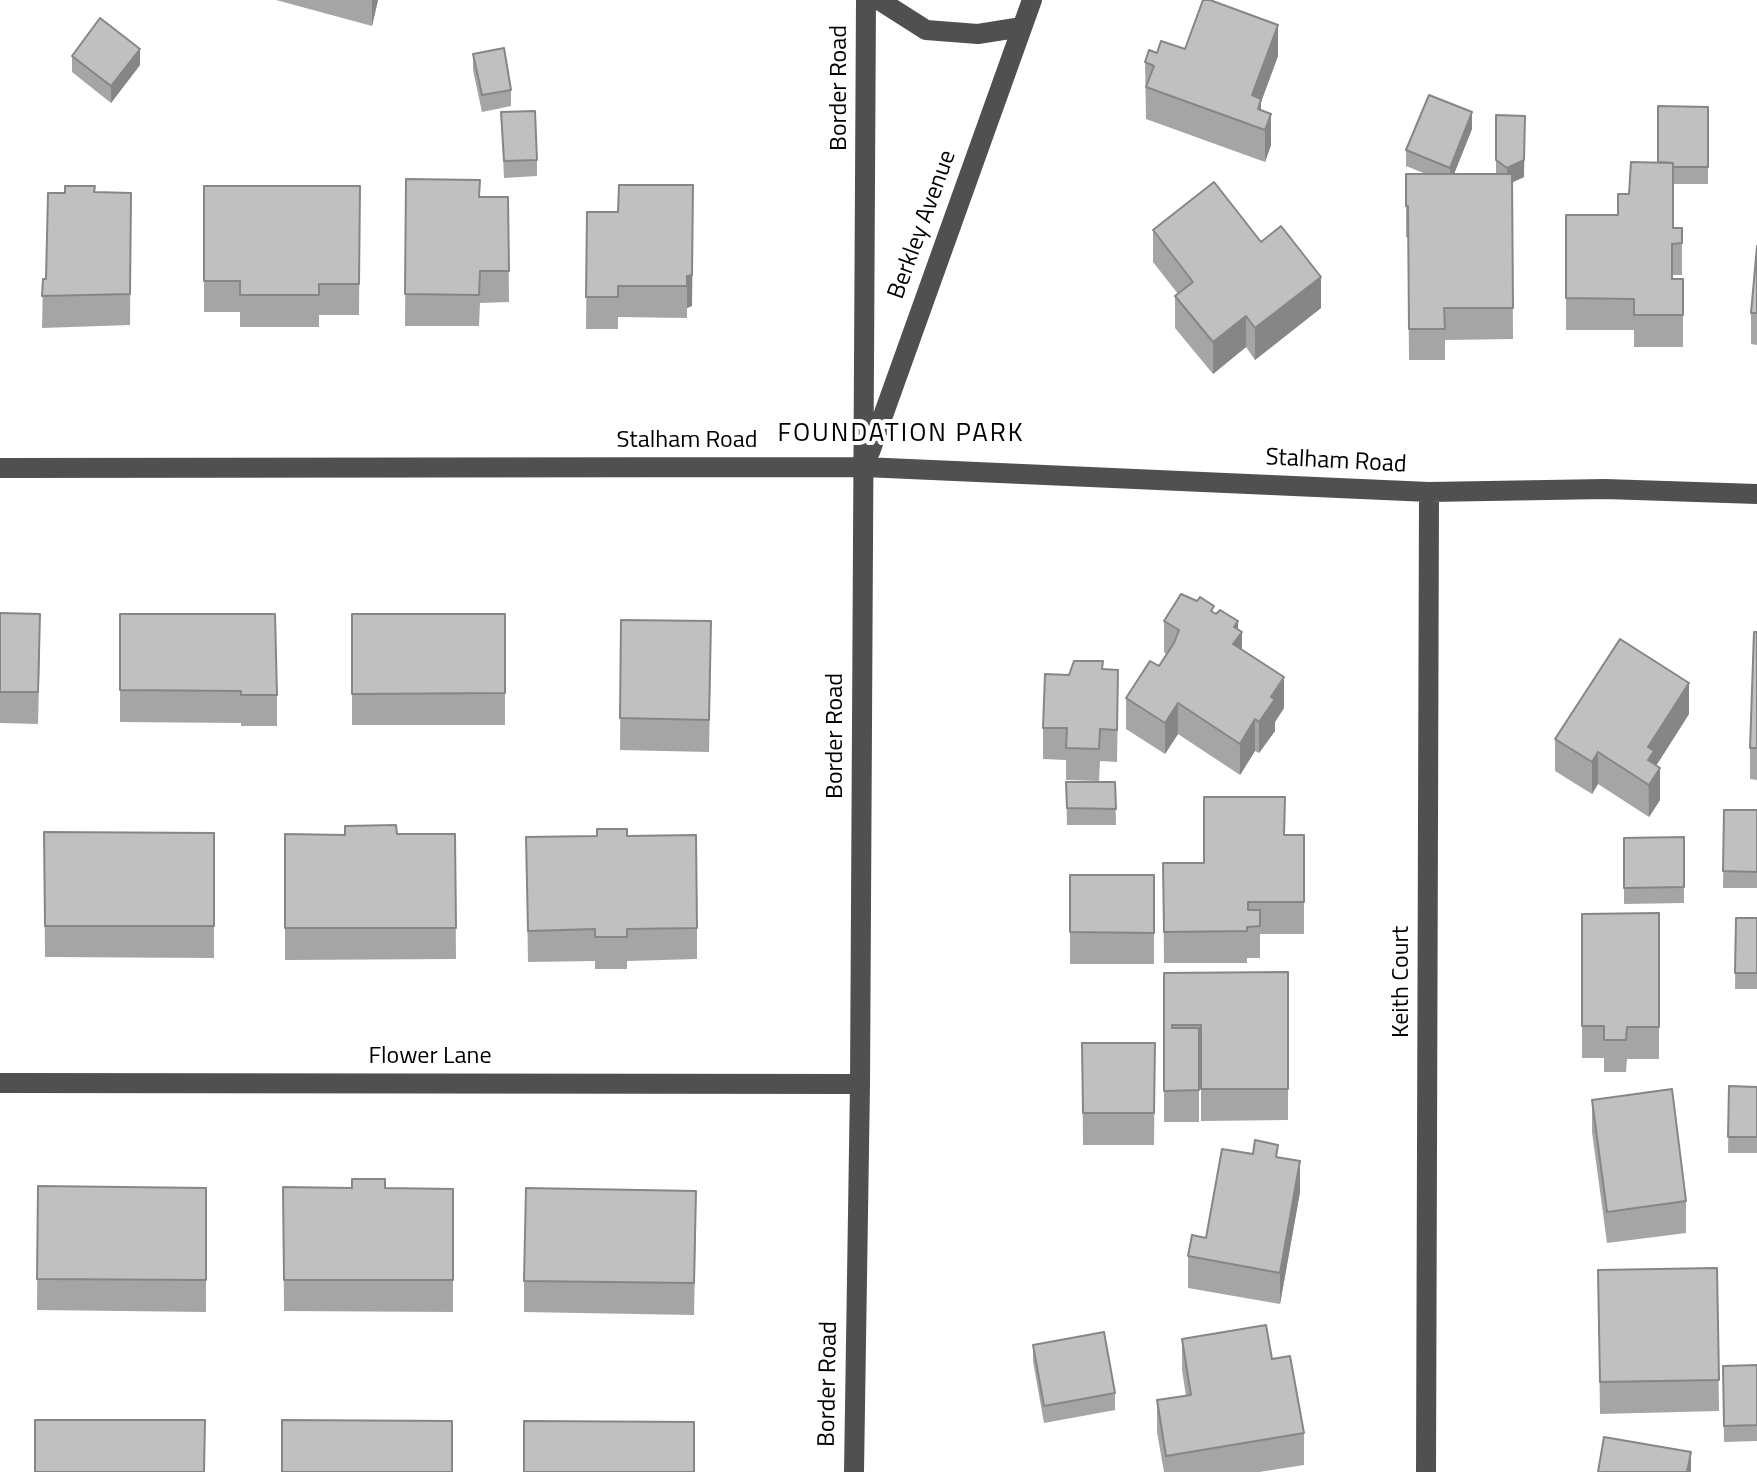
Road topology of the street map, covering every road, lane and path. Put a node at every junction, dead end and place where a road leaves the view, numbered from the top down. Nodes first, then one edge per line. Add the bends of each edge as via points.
1 (866, 0) edge
2 (879, 0) edge
3 (1032, 0) edge
4 (1022, 27) junction
5 (864, 467) junction
6 (0, 468) edge
7 (1429, 492) junction
8 (1757, 494) edge
9 (0, 1083) edge
10 (860, 1084) junction
11 (854, 1472) edge
12 (1426, 1472) edge

1 - 5 street, Border Road
2 - 4 street via 926,30 978,34
3 - 4 street, Berkley Avenue
4 - 5 street, Berkley Avenue
5 - 6 street, Stalham Road
5 - 7 street, Stalham Road
5 - 10 street, Border Road
7 - 8 street, Stalham Road via 1605,489
7 - 12 street, Keith Court
9 - 10 street, Flower Lane
10 - 11 street, Border Road

